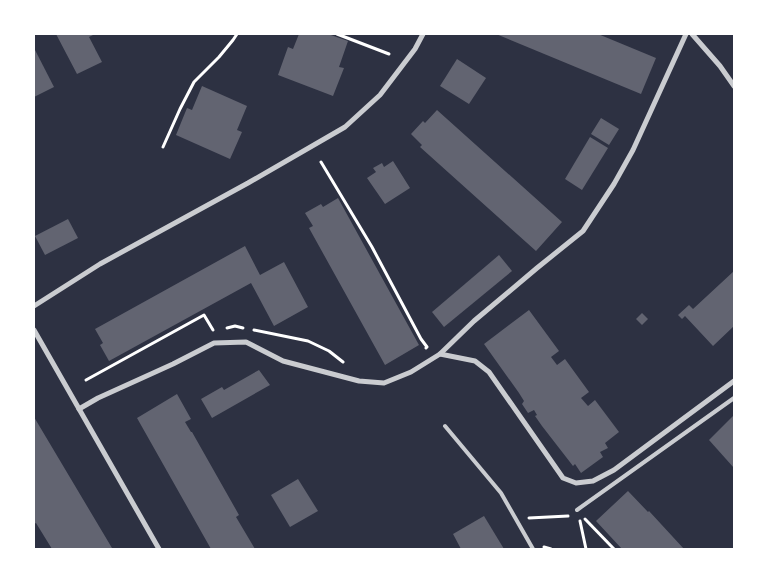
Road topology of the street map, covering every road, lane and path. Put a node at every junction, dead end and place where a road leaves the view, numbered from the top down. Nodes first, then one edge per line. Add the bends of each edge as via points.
1 (236, 34) edge
2 (337, 34) edge
3 (423, 34) edge
4 (686, 34) edge
5 (692, 34) edge
6 (389, 54) dead end
7 (734, 86) edge
8 (163, 147) dead end
9 (321, 162) dead end
10 (34, 306) edge
11 (34, 330) edge
12 (421, 339) dead end
13 (440, 354) junction
14 (734, 381) edge
15 (734, 398) edge
16 (79, 409) junction
17 (445, 426) dead end
18 (578, 513) junction
19 (515, 518) junction
20 (159, 549) edge
21 (533, 549) edge
22 (586, 549) edge
23 (614, 549) edge

1 - 8 path via 194,82
2 - 6 path
3 - 10 street via 380,95 345,127 100,264
4 - 13 street via 633,150 582,231 474,321
5 - 7 street
9 - 12 path
11 - 16 street
13 - 14 street via 475,361 489,372 563,478 576,483 592,481 614,470
13 - 16 street via 411,372 384,383 359,381 283,361 246,342 214,343
15 - 18 lane
16 - 20 street
17 - 19 lane via 501,493
18 - 19 path
18 - 22 path
18 - 23 path
19 - 21 lane

